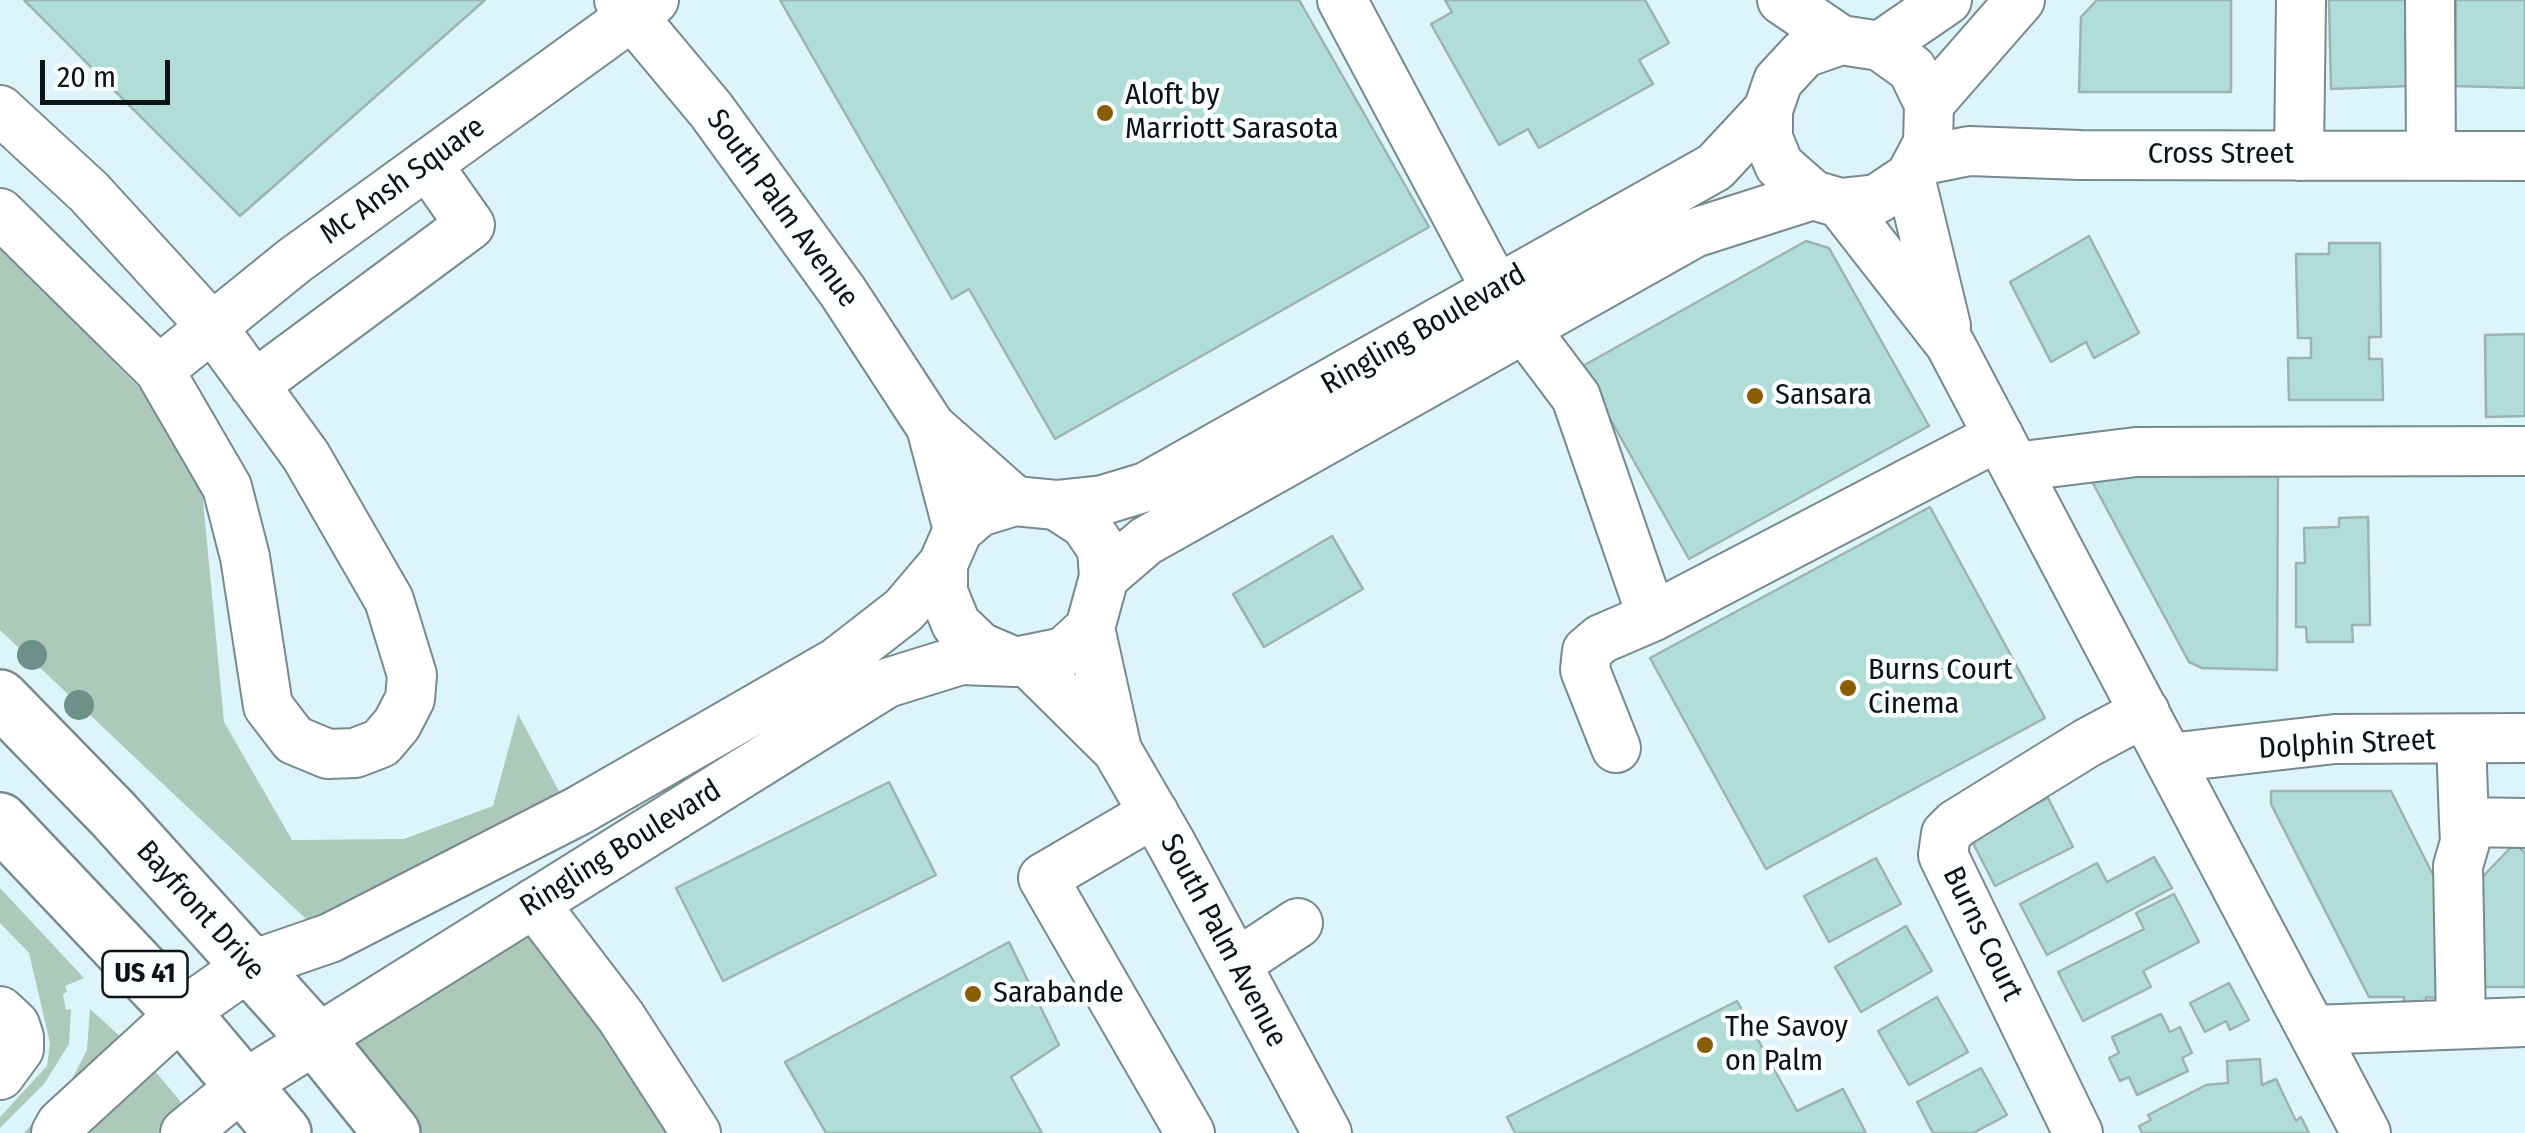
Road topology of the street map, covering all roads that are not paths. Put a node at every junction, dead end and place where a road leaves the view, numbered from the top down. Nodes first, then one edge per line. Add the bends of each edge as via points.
1 (1342, 0) edge
2 (1762, 0) edge
3 (1782, 0) edge
4 (1947, 0) edge
5 (2020, 0) edge
6 (2300, 0) edge
7 (2430, 0) edge
8 (635, 5) edge
9 (1860, 43) junction
10 (1773, 95) junction
11 (1929, 104) junction
12 (0, 110) edge
13 (2300, 156) junction
14 (2430, 156) junction
15 (2525, 156) edge
16 (427, 164) junction
17 (1914, 169) junction
18 (1826, 199) junction
19 (0, 213) edge
20 (1496, 289) junction
21 (212, 328) junction
22 (1524, 328) junction
23 (1950, 344) junction
24 (158, 370) junction
25 (254, 385) junction
26 (931, 427) junction
27 (2525, 451) edge
28 (2007, 452) junction
29 (1036, 503) junction
30 (951, 547) junction
31 (1104, 577) junction
32 (1652, 617) junction
33 (1090, 628) junction
34 (1021, 661) junction
35 (0, 698) edge
36 (2144, 712) junction
37 (2525, 738) edge
38 (2462, 739) junction
39 (1616, 748) dead end
40 (1117, 750) junction
41 (2169, 758) junction
42 (1154, 813) junction
43 (0, 821) edge
44 (2464, 822) junction
45 (2525, 823) edge
46 (534, 903) junction
47 (1298, 923) dead end
48 (1236, 964) junction
49 (248, 966) junction
50 (0, 1010) edge
51 (182, 1013) junction
52 (2525, 1022) edge
53 (2461, 1023) junction
54 (2313, 1030) junction
55 (317, 1040) junction
56 (0, 1074) edge
57 (243, 1085) junction
58 (56, 1133) edge
59 (185, 1133) edge
60 (283, 1133) edge
61 (392, 1133) edge
62 (696, 1133) edge
63 (1190, 1133) edge
64 (1327, 1133) edge
65 (2078, 1133) edge
66 (2366, 1133) edge

1 - 20 street
2 - 10 street
3 - 9 street
4 - 9 street
5 - 11 street
6 - 13 street
7 - 14 street
8 - 16 street, Mc Ansh Square
8 - 26 street, South Palm Avenue via 843,292
9 - 10 street via 1804,54
9 - 11 street via 1912,69
10 - 18 street via 1768,138 1779,165
10 - 20 street, Ringling Boulevard via 1715,167
11 - 17 street via 1928,143
12 - 21 street via 89,192
13 - 14 street, Cross Street
13 - 17 street, Cross Street via 1969,150
14 - 15 street, Cross Street
16 - 21 street, Mc Ansh Square
16 - 25 street via 470,226
17 - 18 street via 1877,199
17 - 23 street
18 - 22 street, Ringling Boulevard via 1694,233
18 - 23 street
19 - 24 street
20 - 29 street, Ringling Boulevard via 1146,488 1103,500
21 - 24 street, Mc Ansh Square
21 - 25 street
22 - 31 street, Ringling Boulevard via 1146,542
22 - 32 street via 1576,397
23 - 28 street
24 - 25 street via 227,487 268,706 294,740 328,754 355,753 381,743 397,724 410,699 412,675 389,600 306,456
26 - 29 street, South Palm Avenue
26 - 30 street, South Palm Avenue
27 - 28 street
28 - 32 street
28 - 36 street
29 - 30 street, Ringling Boulevard via 979,512
29 - 31 street via 1085,524 1102,549
30 - 34 street via 943,592 956,624 980,647
30 - 49 street, Ringling Boulevard via 904,610 838,662 578,812 330,938
31 - 33 street
32 - 39 street via 1587,651 1584,670
33 - 34 street, Ringling Boulevard via 1064,652
33 - 40 street, South Palm Avenue
34 - 40 street, South Palm Avenue
34 - 46 street, Ringling Boulevard via 961,660 887,682
35 - 49 main road, Bayfront Drive / US 41
36 - 41 street
36 - 65 street, Burns Court via 1946,834 1943,855
37 - 38 street, Dolphin Street
38 - 41 street, Dolphin Street via 2335,740
38 - 44 street
40 - 42 street, South Palm Avenue
41 - 54 street
42 - 48 street, South Palm Avenue
42 - 63 street via 1043,878
43 - 51 main road, US 41
44 - 45 street
44 - 53 street via 2458,866
46 - 55 street, Ringling Boulevard
46 - 62 street via 621,1017
47 - 48 street
48 - 64 street, South Palm Avenue
49 - 51 street, Ringling Boulevard
49 - 55 main road, Bayfront Drive / US 41
50 - 56 street via 19,1037 19,1049
51 - 57 main road, US 41
51 - 58 street, Ringling Boulevard
52 - 53 street
53 - 54 street
54 - 66 street
55 - 57 street, Ringling Boulevard
55 - 61 main road, Bayfront Drive / US 41
57 - 59 street, Ringling Boulevard
57 - 60 main road, US 41

